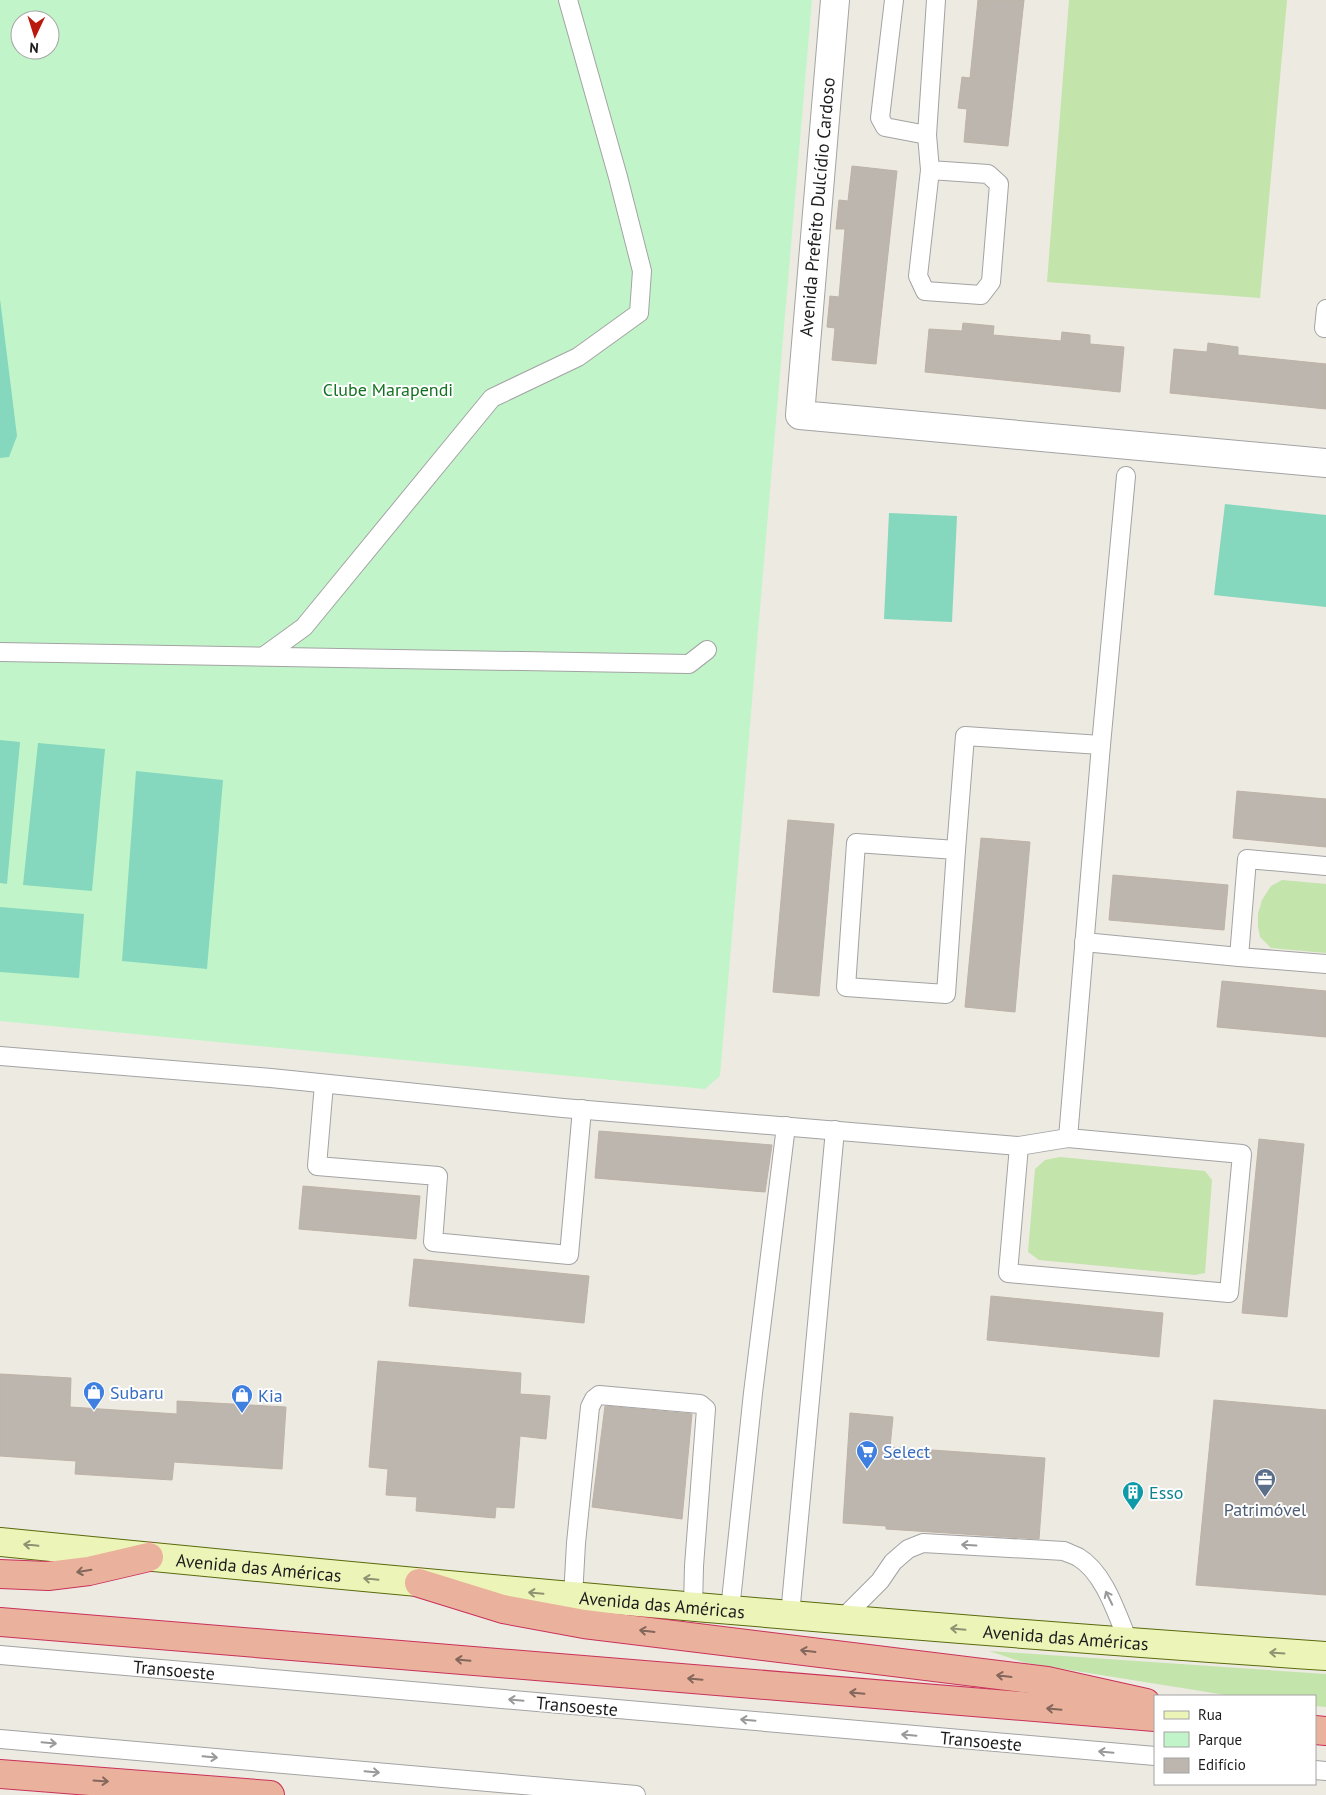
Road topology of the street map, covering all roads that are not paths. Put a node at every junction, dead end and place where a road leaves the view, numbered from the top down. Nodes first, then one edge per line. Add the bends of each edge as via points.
1 (568, 0) edge
2 (835, 0) edge
3 (894, 0) edge
4 (936, 0) edge
5 (927, 135) junction
6 (930, 170) junction
7 (1326, 309) edge
8 (1326, 328) edge
9 (1326, 463) edge
10 (1126, 476) dead end
11 (707, 650) dead end
12 (0, 652) edge
13 (264, 656) junction
14 (1101, 745) junction
15 (956, 850) junction
16 (1326, 866) edge
17 (1084, 942) junction
18 (1239, 957) junction
19 (1326, 964) edge
20 (0, 1056) edge
21 (324, 1084) junction
22 (582, 1109) junction
23 (786, 1126) junction
24 (835, 1130) junction
25 (1068, 1138) junction
26 (1019, 1146) junction
27 (0, 1542) edge
28 (149, 1557) junction
29 (0, 1574) edge
30 (419, 1583) junction
31 (573, 1597) junction
32 (692, 1607) junction
33 (730, 1610) junction
34 (790, 1615) junction
35 (841, 1620) junction
36 (0, 1622) edge
37 (1129, 1643) junction
38 (0, 1655) edge
39 (1326, 1656) edge
40 (1154, 1705) edge
41 (1154, 1717) edge
42 (0, 1739) edge
43 (1154, 1756) edge
44 (0, 1774) edge
45 (270, 1795) edge
46 (636, 1795) edge

1 - 13 lane via 642,271 639,314 578,358 492,398 304,627
2 - 9 street, Avenida Prefeito Dulcídio Cardoso via 800,414
3 - 5 lane via 880,118 885,127
4 - 5 lane
5 - 6 lane
6 - 6 lane via 918,276 925,291 981,295 991,282 999,184 988,174
7 - 8 lane
10 - 14 lane
11 - 13 lane via 689,664
12 - 13 lane
14 - 15 lane via 965,736
14 - 17 lane
15 - 15 lane via 856,843 846,987 946,994
16 - 18 lane via 1247,859
17 - 18 lane
17 - 25 lane
18 - 19 lane
20 - 21 lane
21 - 22 lane
21 - 22 lane via 317,1166 438,1176 433,1242 569,1255
22 - 23 lane
23 - 24 lane
23 - 33 lane
24 - 26 lane
24 - 34 lane
25 - 26 lane
25 - 26 lane via 1242,1154 1229,1293 1008,1273
28 -> 27 main road, Avenida das Américas
28 -> 29 highway via 89,1571 48,1576
30 -> 28 main road, Avenida das Américas
31 -> 30 main road, Avenida das Américas
40 -> 30 highway via 1047,1681 584,1624 503,1609
31 - 32 main road, Avenida das Américas
31 - 32 lane via 590,1407 599,1395 700,1404 706,1409
32 - 33 main road, Avenida das Américas
33 - 34 main road, Avenida das Américas
34 - 35 main road, Avenida das Américas
37 -> 35 main road, Avenida das Américas
37 -> 35 lane via 1096,1573 1079,1558 1064,1551 923,1543 908,1549 893,1562 880,1581
41 -> 36 highway
39 -> 37 main road, Avenida das Américas
43 -> 38 lane, Transoeste
42 -> 46 lane
44 -> 45 highway

